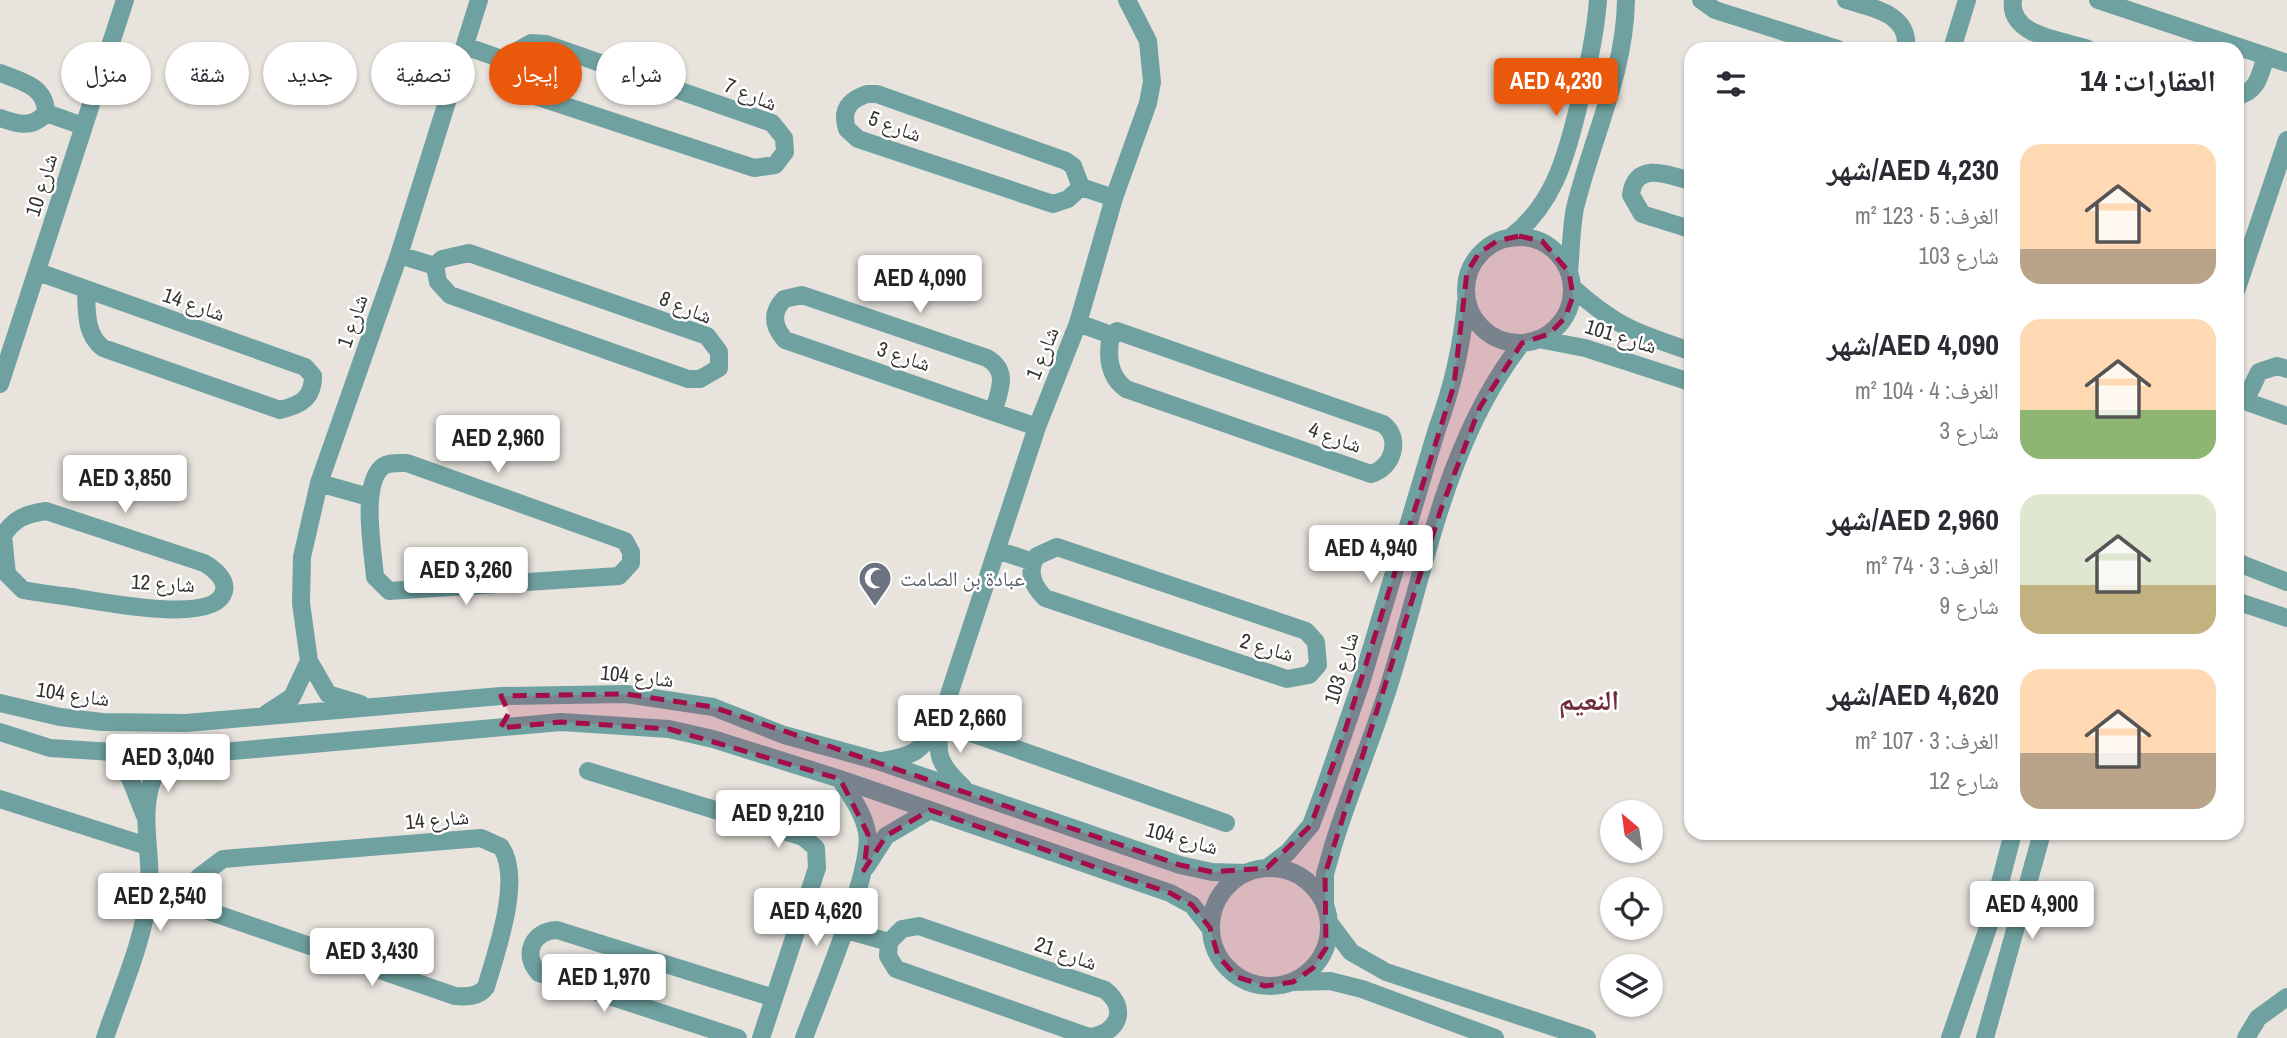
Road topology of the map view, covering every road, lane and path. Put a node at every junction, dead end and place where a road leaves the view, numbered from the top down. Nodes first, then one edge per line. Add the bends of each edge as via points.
1 (125, 0) edge
2 (480, 0) edge
3 (1127, 0) edge
4 (1598, 0) edge
5 (1626, 0) edge
6 (1701, 0) edge
7 (1846, 0) edge
8 (1967, 0) edge
9 (2013, 0) edge
10 (2098, 0) edge
11 (467, 42) edge
12 (1816, 42) edge
13 (1905, 42) edge
14 (1954, 42) edge
15 (2067, 42) edge
16 (2224, 42) edge
17 (2244, 49) edge
18 (2266, 56) junction
19 (510, 62) joint
20 (2287, 63) edge
21 (0, 73) edge
22 (2244, 94) edge
23 (447, 105) edge
24 (46, 113) junction
25 (0, 118) edge
26 (83, 126) junction
27 (2287, 140) edge
28 (1684, 179) edge
29 (2280, 184) edge
30 (1081, 187) junction
31 (1114, 198) junction
32 (1684, 227) edge
33 (1510, 238) junction
34 (400, 255) junction
35 (435, 266) junction
36 (38, 272) junction
37 (2244, 272) edge
38 (1570, 279) junction
39 (86, 291) junction
40 (1466, 301) junction
41 (1078, 323) junction
42 (1111, 335) junction
43 (1530, 341) junction
44 (1684, 349) edge
45 (5, 353) edge
46 (2287, 369) edge
47 (1684, 380) edge
48 (0, 384) edge
49 (2244, 395) edge
50 (2244, 401) edge
51 (994, 410) junction
52 (2287, 416) edge
53 (1037, 427) junction
54 (319, 483) junction
55 (369, 497) junction
56 (1, 536) edge
57 (998, 550) junction
58 (1033, 562) junction
59 (2244, 565) edge
60 (2287, 582) edge
61 (2244, 604) edge
62 (2287, 618) edge
63 (309, 661) junction
64 (632, 695) junction
65 (501, 696) junction
66 (0, 703) edge
67 (370, 707) junction
68 (264, 716) junction
69 (940, 722) junction
70 (625, 725) junction
71 (500, 727) junction
72 (0, 732) edge
73 (110, 752) junction
74 (176, 756) junction
75 (878, 761) junction
76 (588, 771) dead end
77 (840, 779) junction
78 (968, 791) junction
79 (0, 799) edge
80 (930, 810) junction
81 (146, 818) junction
82 (1226, 823) dead end
83 (2011, 840) edge
84 (2040, 840) edge
85 (148, 846) junction
86 (1267, 867) junction
87 (864, 870) junction
88 (1246, 873) junction
89 (149, 890) junction
90 (185, 903) junction
91 (1325, 904) junction
92 (1330, 924) junction
93 (1210, 928) junction
94 (844, 929) junction
95 (889, 942) junction
96 (1293, 982) junction
97 (2287, 997) edge
98 (774, 998) junction
99 (105, 1038) edge
100 (738, 1038) edge
101 (761, 1038) edge
102 (804, 1038) edge
103 (1495, 1038) edge
104 (1587, 1038) edge
105 (1950, 1038) edge
106 (1985, 1038) edge
107 (2246, 1038) edge

1 - 26 street, شارع 10
2 - 11 street, شارع 1
3 - 31 street, شارع 1 via 1148,41 1152,82
4 - 33 street via 1589,70 1566,160 1545,202
5 - 38 street via 1617,74 1575,209
6 - 12 street via 1715,10
7 - 13 street via 1891,15 1903,28
8 - 14 street
9 - 15 street via 2013,16 2022,27
10 - 16 street
17 - 18 street
18 - 20 street
18 - 22 street via 2258,82
19 - 19 street, شارع 7 via 512,79 529,94 754,168 775,165 785,152 785,138 772,123 546,44 531,43
21 - 24 street via 33,85 44,100
23 - 34 street, شارع 1
24 - 25 street via 20,125
24 - 26 street
26 - 36 street, شارع 10
27 - 29 street
28 - 32 street via 1648,172 1639,177 1631,195 1642,214
29 - 37 street
30 - 30 street, شارع 5 via 1073,166 1066,161 877,94 856,98 845,112 847,129 859,139 1053,204 1068,199
30 - 31 street
31 - 41 street, شارع 1
33 - 38 street via 1542,240 1559,254
33 - 40 street via 1479,253 1467,272
34 - 35 street
34 - 54 street, شارع 1
35 - 35 street, شارع 8 via 444,290 463,300 688,379 700,379 719,368 719,352 706,336 469,253 442,258
36 - 39 street, شارع 14
36 - 45 street, شارع 10
38 - 43 street via 1573,296 1564,318 1549,334
38 - 44 street, شارع 101 via 1618,325
39 - 39 street, شارع 14 via 88,326 103,348 280,410 304,402 310,395 313,376 305,367
40 - 43 street via 1485,333 1506,342
40 - 86 street, شارع 103 via 1454,385 1343,737 1311,825
41 - 42 street, شارع 4
41 - 53 street, شارع 1
42 - 42 street, شارع 4 via 1109,361 1126,389 1371,474 1386,464 1393,450 1392,435 1383,424 1117,331
43 - 47 street, شارع 101 via 1586,348
43 - 91 street via 1500,370 1480,407 1445,497 1391,682 1333,846 1325,874
45 - 48 street, شارع 10
46 - 49 street via 2270,367 2259,372
50 - 52 street
51 - 51 street, شارع 3 via 1003,382 998,367 987,358 802,295 784,299 776,312 776,329 785,340
51 - 53 street, شارع 3
53 - 57 street, شارع 1
54 - 55 street
54 - 63 street, شارع 1 via 302,557
55 - 55 street via 375,577 395,593 620,576 631,563 625,541 407,463 379,470
56 - 56 street, شارع 12 via 7,574 23,590 184,611 212,605 224,593 219,575 204,562 57,512 22,516
57 - 58 street
57 - 69 street, شارع 1
58 - 58 street, شارع 2 via 1031,576 1045,598 1287,679 1308,675 1320,660 1316,642 1306,631 1065,548 1043,551
59 - 60 street
61 - 62 street
63 - 67 street, شارع 1 via 328,694
63 - 68 street via 292,697
64 - 65 street, شارع 104 via 564,692
64 - 70 street via 623,710
64 - 75 street, شارع 104 via 713,707 784,735
65 - 67 street, شارع 104
65 - 71 street via 509,713
66 - 68 street, شارع 104 via 102,722 186,723
67 - 68 street, شارع 104
69 - 75 street, شارع 1 via 909,757
69 - 78 street, شارع 1 via 937,747 944,769
69 - 82 street
70 - 71 street via 561,722
70 - 77 street via 713,739
71 - 74 street
72 - 73 street via 50,748
73 - 74 street
73 - 81 street via 130,778
74 - 81 street via 156,773
75 - 78 street, شارع 104
76 - 98 street via 803,837 816,848 817,868
77 - 80 street
77 - 87 street via 861,811 868,834
78 - 88 street, شارع 104 via 1180,865
79 - 85 street
80 - 87 street via 886,836
80 - 93 street via 1170,893 1192,905
81 - 85 street
83 - 105 street via 1989,925
84 - 106 street
85 - 89 street
86 - 88 street
86 - 91 street via 1292,871 1312,884
87 - 94 street
88 - 93 street via 1227,886 1214,905
89 - 90 street, شارع 14
89 - 99 street via 145,916
90 - 90 street, شارع 14 via 464,996 486,987 503,931 508,868 501,847 481,838 223,859 199,877
91 - 92 street
92 - 96 street via 1326,948 1313,968
92 - 104 street via 1351,952 1386,972
93 - 96 street via 1218,956 1237,977 1265,986
94 - 95 street
94 - 102 street
95 - 95 street, شارع 21 via 891,962 905,973 1089,1037 1108,1033 1117,1019 1116,1001 1105,990 919,926 902,929
96 - 103 street via 1330,981 1362,989
97 - 107 street via 2258,1018
98 - 100 street via 558,930 542,933 531,945 530,958 540,973
98 - 101 street

